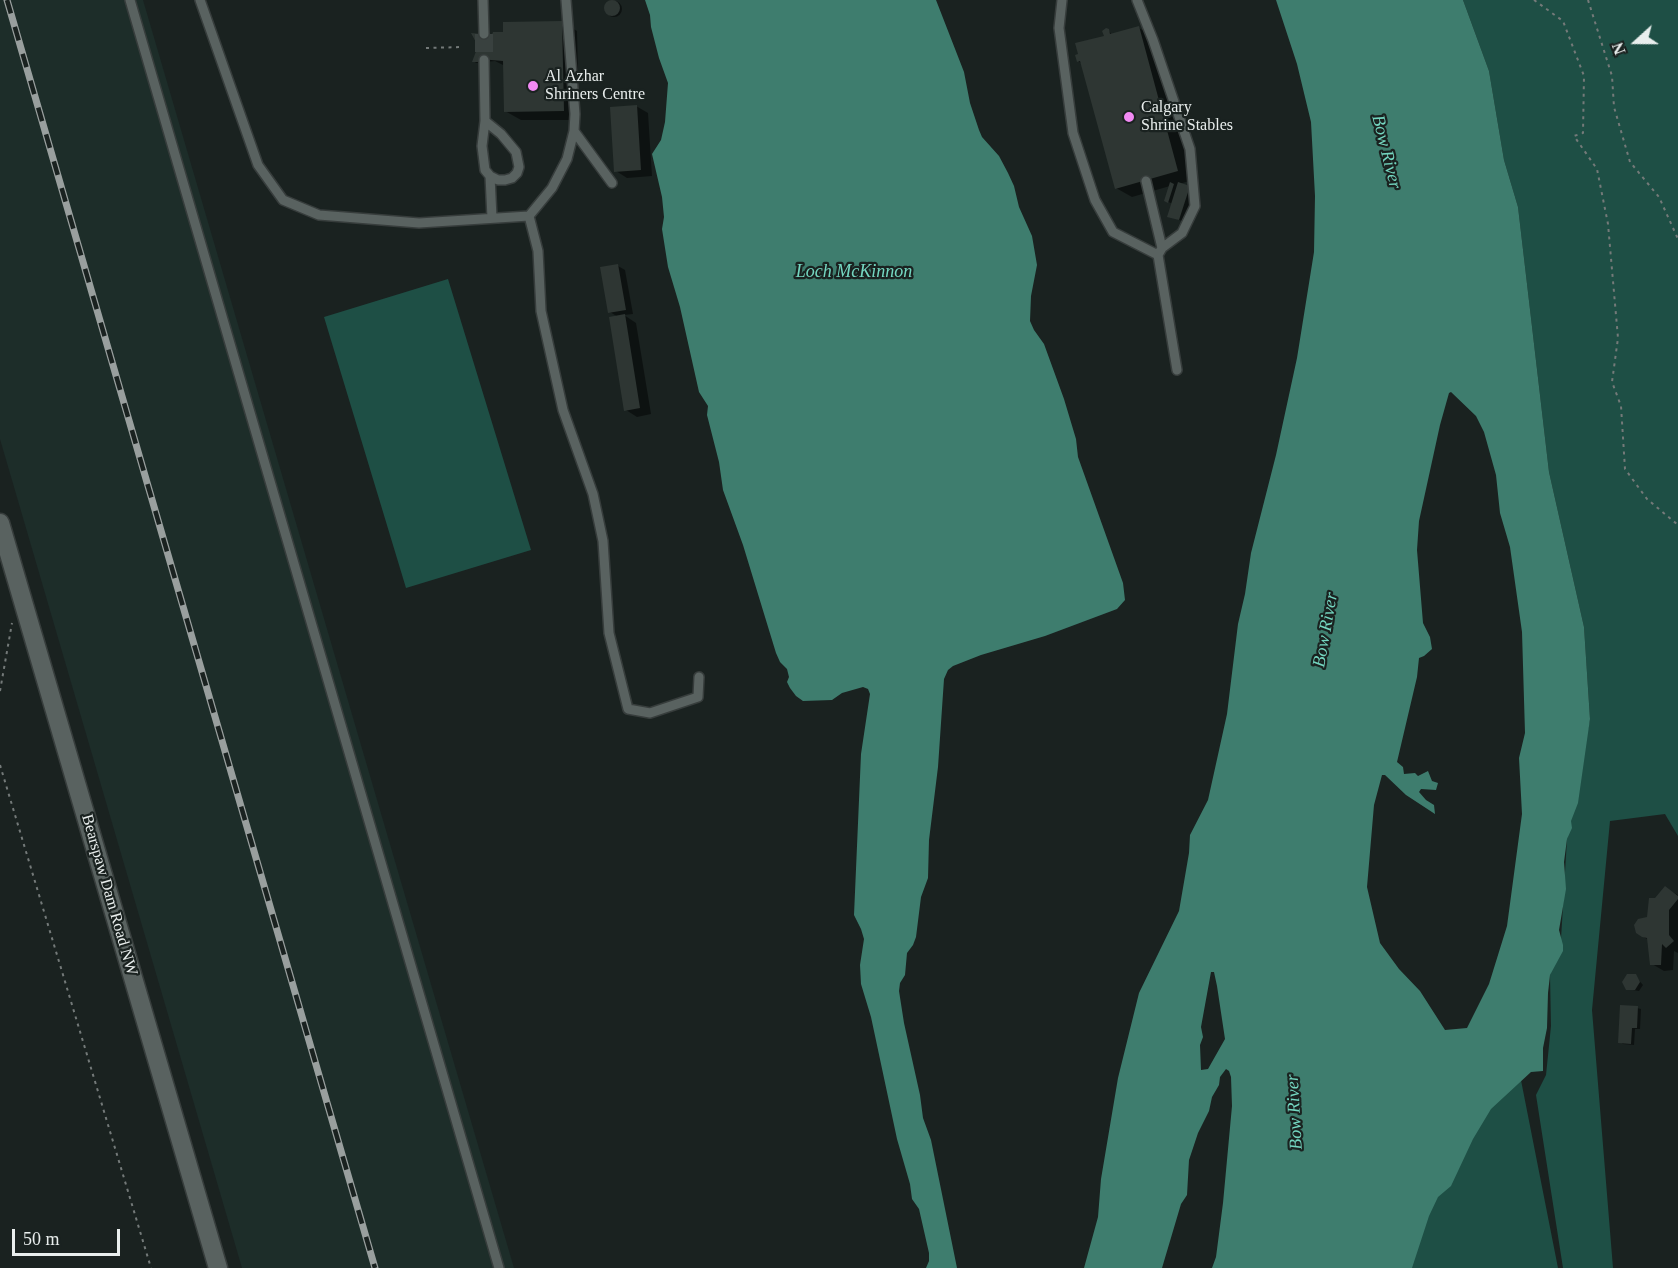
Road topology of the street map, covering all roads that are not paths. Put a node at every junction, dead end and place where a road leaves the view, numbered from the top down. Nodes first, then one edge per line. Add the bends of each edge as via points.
1 (130, 0) edge
2 (200, 0) edge
3 (483, 0) edge
4 (566, 0) edge
5 (1062, 0) edge
6 (1137, 0) edge
7 (484, 34) tunnel mouth
8 (484, 60) tunnel mouth
9 (485, 121) junction
10 (574, 130) junction
11 (490, 176) junction
12 (1146, 181) dead end
13 (612, 183) dead end
14 (529, 216) junction
15 (492, 218) junction
16 (1160, 252) junction
17 (1177, 370) dead end
18 (0, 523) edge
19 (699, 677) dead end
20 (218, 1268) edge
21 (499, 1268) edge

1 - 21 lane
2 - 15 lane via 258,165 283,200 319,215 420,223
3 - 7 lane
4 - 10 lane
5 - 16 lane via 1059,28 1073,133 1095,200 1113,232
6 - 16 lane via 1190,149 1195,206 1182,233
8 - 9 lane
9 - 11 lane via 483,162
9 - 11 lane via 511,144 518,159 517,173 512,178
10 - 13 lane
10 - 14 lane via 567,159 552,188
11 - 15 lane
12 - 16 lane
14 - 15 lane
14 - 19 lane via 538,251 546,333 603,541 609,633 628,709 650,713 698,697
16 - 17 lane
18 - 20 street, Bearspaw Dam Road NW

